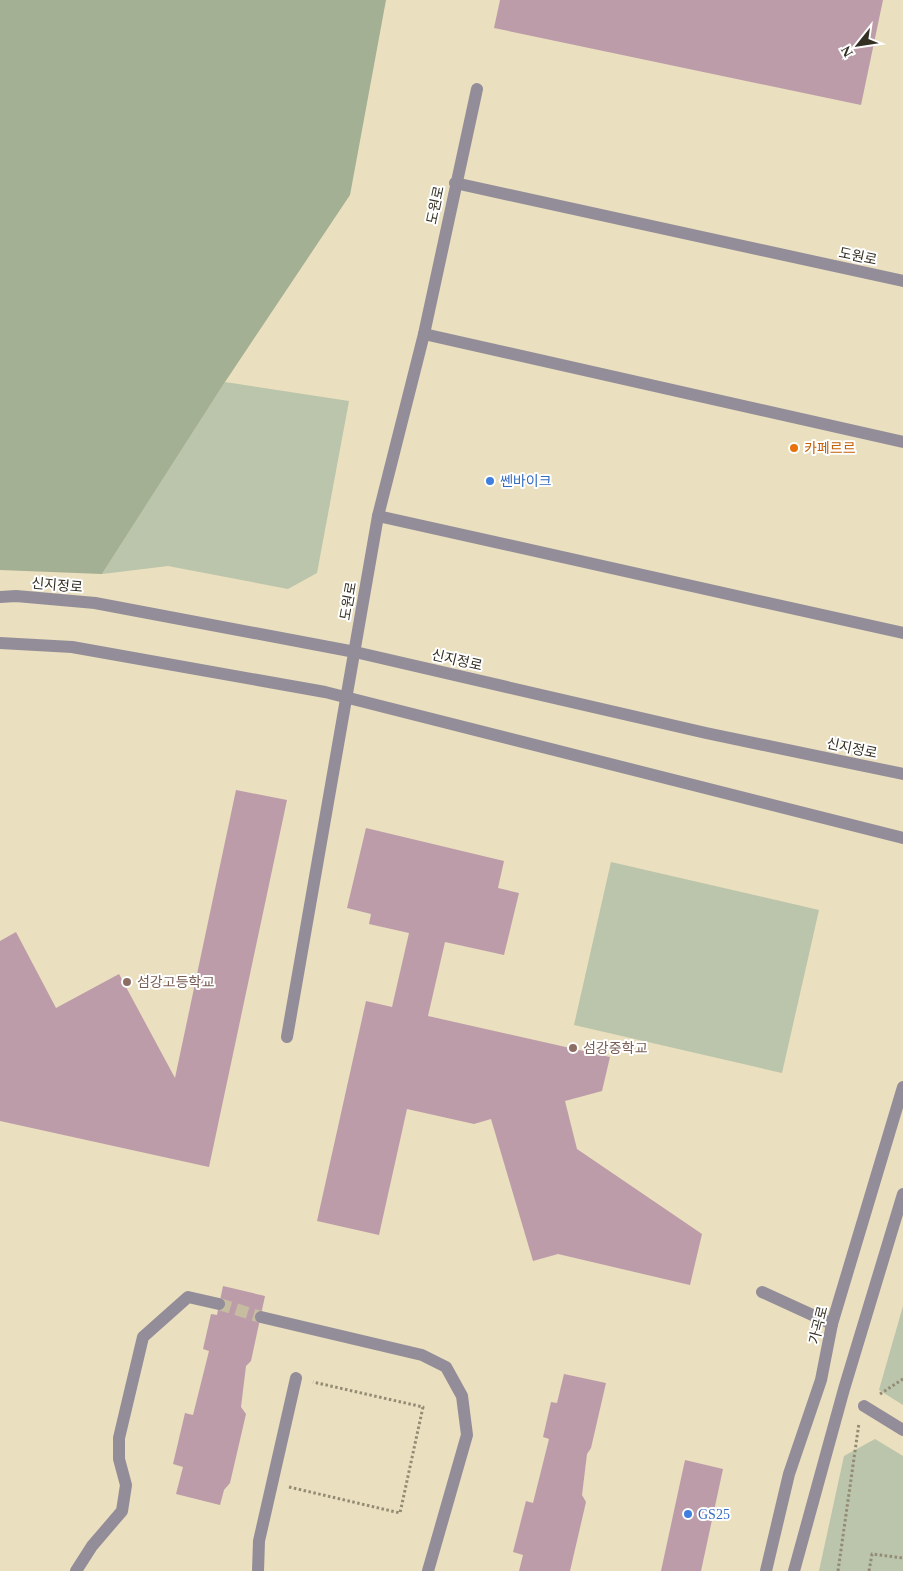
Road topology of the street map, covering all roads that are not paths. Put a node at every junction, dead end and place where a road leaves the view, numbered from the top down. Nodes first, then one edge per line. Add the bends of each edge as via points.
1 (477, 89) dead end
2 (455, 183) junction
3 (903, 281) edge
4 (424, 334) junction
5 (903, 442) edge
6 (378, 516) junction
7 (0, 597) edge
8 (903, 633) edge
9 (0, 643) edge
10 (355, 652) junction
11 (346, 697) junction
12 (903, 774) edge
13 (903, 838) edge
14 (287, 1037) dead end
15 (903, 1087) edge
16 (903, 1194) edge
17 (762, 1292) dead end
18 (219, 1304) tunnel mouth
19 (262, 1317) tunnel mouth
20 (832, 1324) junction
21 (296, 1378) road end
22 (864, 1406) dead end
23 (903, 1430) edge
24 (76, 1571) edge
25 (258, 1571) edge
26 (428, 1571) edge
27 (766, 1571) edge
28 (794, 1571) edge

1 - 2 street
2 - 3 street, 도원로
2 - 4 street, 도원로
4 - 5 street
4 - 6 street, 도원로
6 - 8 street
6 - 10 street, 도원로
7 - 10 street, 신지정로 via 95,603
9 - 11 street via 72,647
10 - 11 street, 도원로
10 - 12 street, 신지정로 via 706,734
11 - 13 street
11 - 14 street, 도원로
15 - 20 street, 가곡로
16 - 28 street via 846,1381
17 - 20 street
18 - 24 street via 188,1297 143,1336 120,1438 118,1459 126,1485 122,1511 92,1546
19 - 26 street via 422,1355 446,1367 462,1396 467,1435
20 - 27 street, 가곡로 via 821,1380 789,1474
21 - 25 street via 259,1541
22 - 23 street

